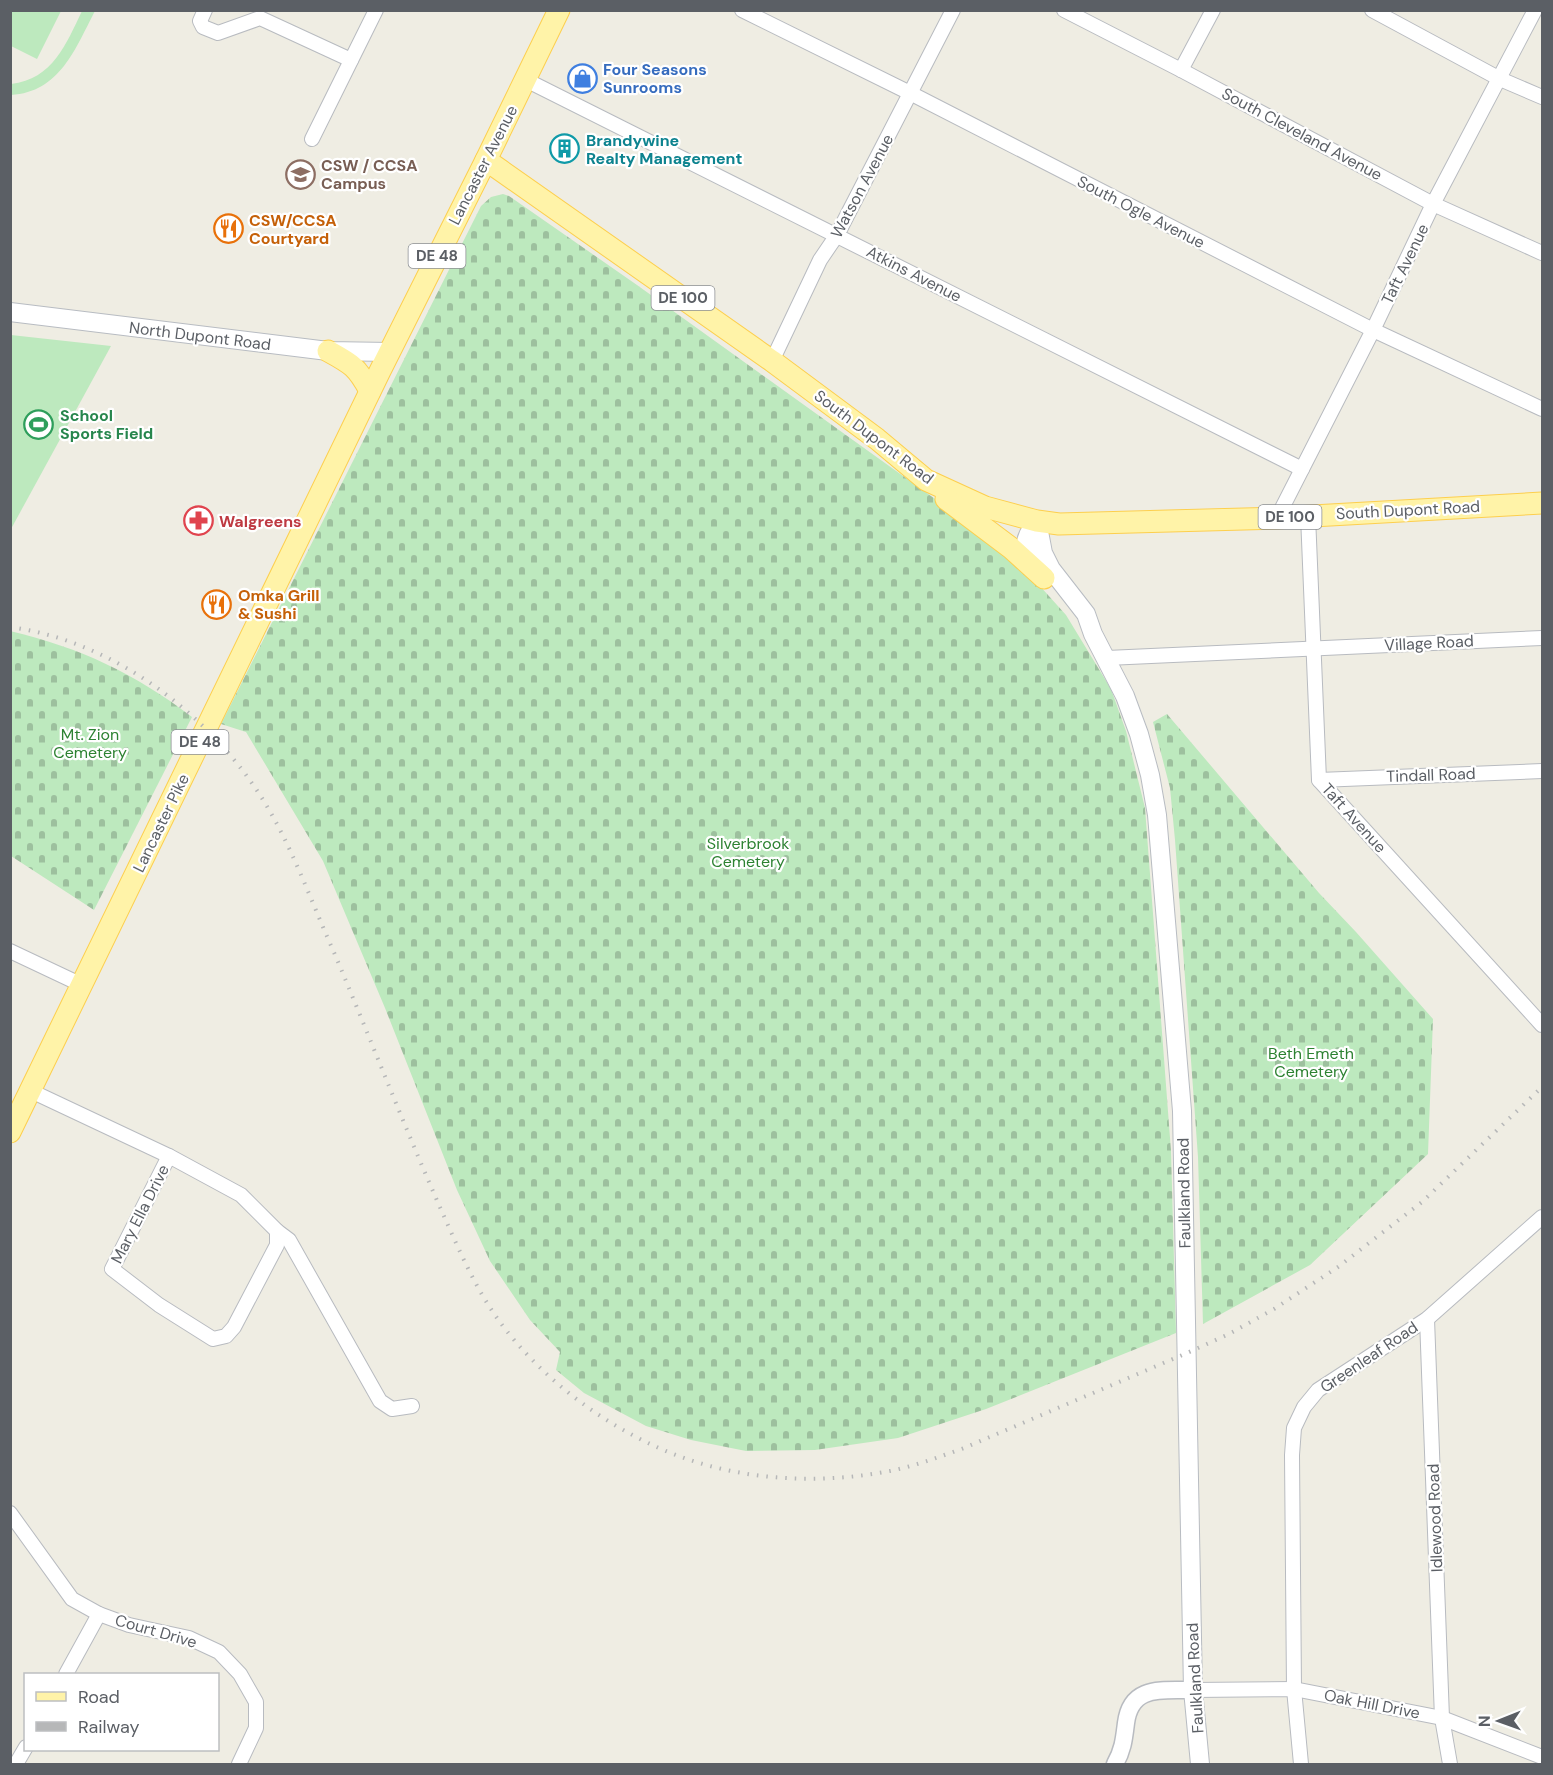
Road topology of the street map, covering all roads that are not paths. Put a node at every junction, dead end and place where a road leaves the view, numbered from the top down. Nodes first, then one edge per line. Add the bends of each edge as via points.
1 (205, 10) edge
2 (376, 10) edge
3 (559, 10) edge
4 (742, 10) edge
5 (953, 10) edge
6 (1064, 10) edge
7 (1213, 10) edge
8 (1372, 10) edge
9 (1535, 10) edge
10 (260, 14) edge
11 (351, 60) junction
12 (1181, 70) junction
13 (1500, 79) junction
14 (526, 80) junction
15 (910, 93) junction
16 (1542, 97) edge
17 (312, 139) dead end
18 (486, 160) junction
19 (1433, 204) junction
20 (837, 235) junction
21 (1542, 253) edge
22 (10, 312) edge
23 (1373, 330) junction
24 (328, 351) junction
25 (390, 352) junction
26 (772, 361) junction
27 (370, 391) junction
28 (1542, 410) edge
29 (1302, 469) junction
30 (926, 480) junction
31 (1542, 502) edge
32 (1308, 516) junction
33 (1277, 518) junction
34 (1037, 521) junction
35 (1044, 578) junction
36 (1093, 634) junction
37 (1542, 638) edge
38 (1315, 649) junction
39 (1107, 658) junction
40 (1542, 771) edge
41 (1319, 780) junction
42 (10, 951) edge
43 (81, 985) junction
44 (1542, 1025) edge
45 (31, 1091) junction
46 (10, 1132) edge
47 (169, 1156) junction
48 (1542, 1217) edge
49 (277, 1231) junction
50 (1427, 1319) junction
51 (412, 1406) dead end
52 (10, 1513) edge
53 (99, 1614) junction
54 (67, 1673) edge
55 (1294, 1689) junction
56 (1193, 1690) junction
57 (1442, 1718) junction
58 (24, 1750) edge
59 (1542, 1758) edge
60 (16, 1764) edge
61 (239, 1764) edge
62 (1115, 1764) edge
63 (1200, 1764) edge
64 (1300, 1764) edge
65 (1450, 1764) edge

1 - 10 street via 200,21 203,27 218,33
2 - 11 street
3 - 14 main road, Lancaster Avenue / DE 48
4 - 15 street, South Ogle Avenue
5 - 15 street, Watson Avenue
6 - 12 street, South Cleveland Avenue
7 - 12 street
8 - 13 street
9 - 13 street, Taft Avenue
10 - 11 street
11 - 17 street
12 - 19 street, South Cleveland Avenue
13 - 16 street
13 - 19 street, Taft Avenue
14 - 18 main road, Lancaster Avenue / DE 48
14 - 20 street, Atkins Avenue
15 - 20 street, Watson Avenue
15 - 23 street, South Ogle Avenue
18 - 25 main road, Lancaster Avenue / DE 48
18 - 26 main road, South Dupont Road / DE 100
19 - 21 street, South Cleveland Avenue
19 - 23 street, Taft Avenue
20 - 26 street, Watson Avenue via 820,260
20 - 29 street, Atkins Avenue
22 - 24 main road, North Dupont Road
23 - 28 street, South Ogle Avenue
23 - 29 street, Taft Avenue
24 - 25 main road, North Dupont Road
24 - 27 main road via 358,370
25 - 27 main road, Lancaster Pike / DE 48
26 - 30 main road, South Dupont Road / DE 100 via 878,439
27 - 43 main road, Lancaster Pike / DE 48
29 - 33 street, Taft Avenue
30 - 34 main road, South Dupont Road / DE 100 via 985,507
30 - 35 main road
31 - 32 main road, South Dupont Road / DE 100
32 - 33 main road, South Dupont Road / DE 100
32 - 38 street, Taft Avenue
33 - 34 main road, South Dupont Road / DE 100 via 1094,524
34 - 35 main road, Faulkland Road via 1025,541 1034,567
34 - 36 main road, Faulkland Road via 1043,553 1086,614
35 - 36 main road, Faulkland Road
36 - 39 main road, Faulkland Road
37 - 38 street, Village Road
38 - 39 street, Village Road
38 - 41 street, Taft Avenue
39 - 56 main road, Faulkland Road via 1139,734 1157,815 1182,1112
40 - 41 street, Tindall Road
41 - 44 street, Taft Avenue
42 - 43 street
43 - 45 main road, Lancaster Pike / DE 48
45 - 46 main road, Lancaster Pike / DE 48
45 - 47 street, Mary Ella Drive
47 - 49 street, Mary Ella Drive via 241,1195
47 - 49 street, Mary Ella Drive via 112,1269 159,1305 213,1339 226,1336 277,1245
48 - 50 street, Greenleaf Road
49 - 51 street, Mary Ella Drive via 289,1240 380,1401 392,1409
50 - 55 street, Greenleaf Road via 1318,1390 1294,1428
50 - 57 street, Idlewood Road
52 - 53 street, Court Drive via 72,1599
53 - 54 street
53 - 61 street, Court Drive via 189,1638 219,1652 240,1674 256,1702 256,1728
55 - 56 street, Oak Hill Drive
55 - 57 street, Oak Hill Drive
55 - 64 street, Greenleaf Road
56 - 62 street via 1153,1691 1131,1704 1123,1750
56 - 63 main road, Faulkland Road
57 - 59 street, Oak Hill Drive
57 - 65 street, Idlewood Road
58 - 60 street

